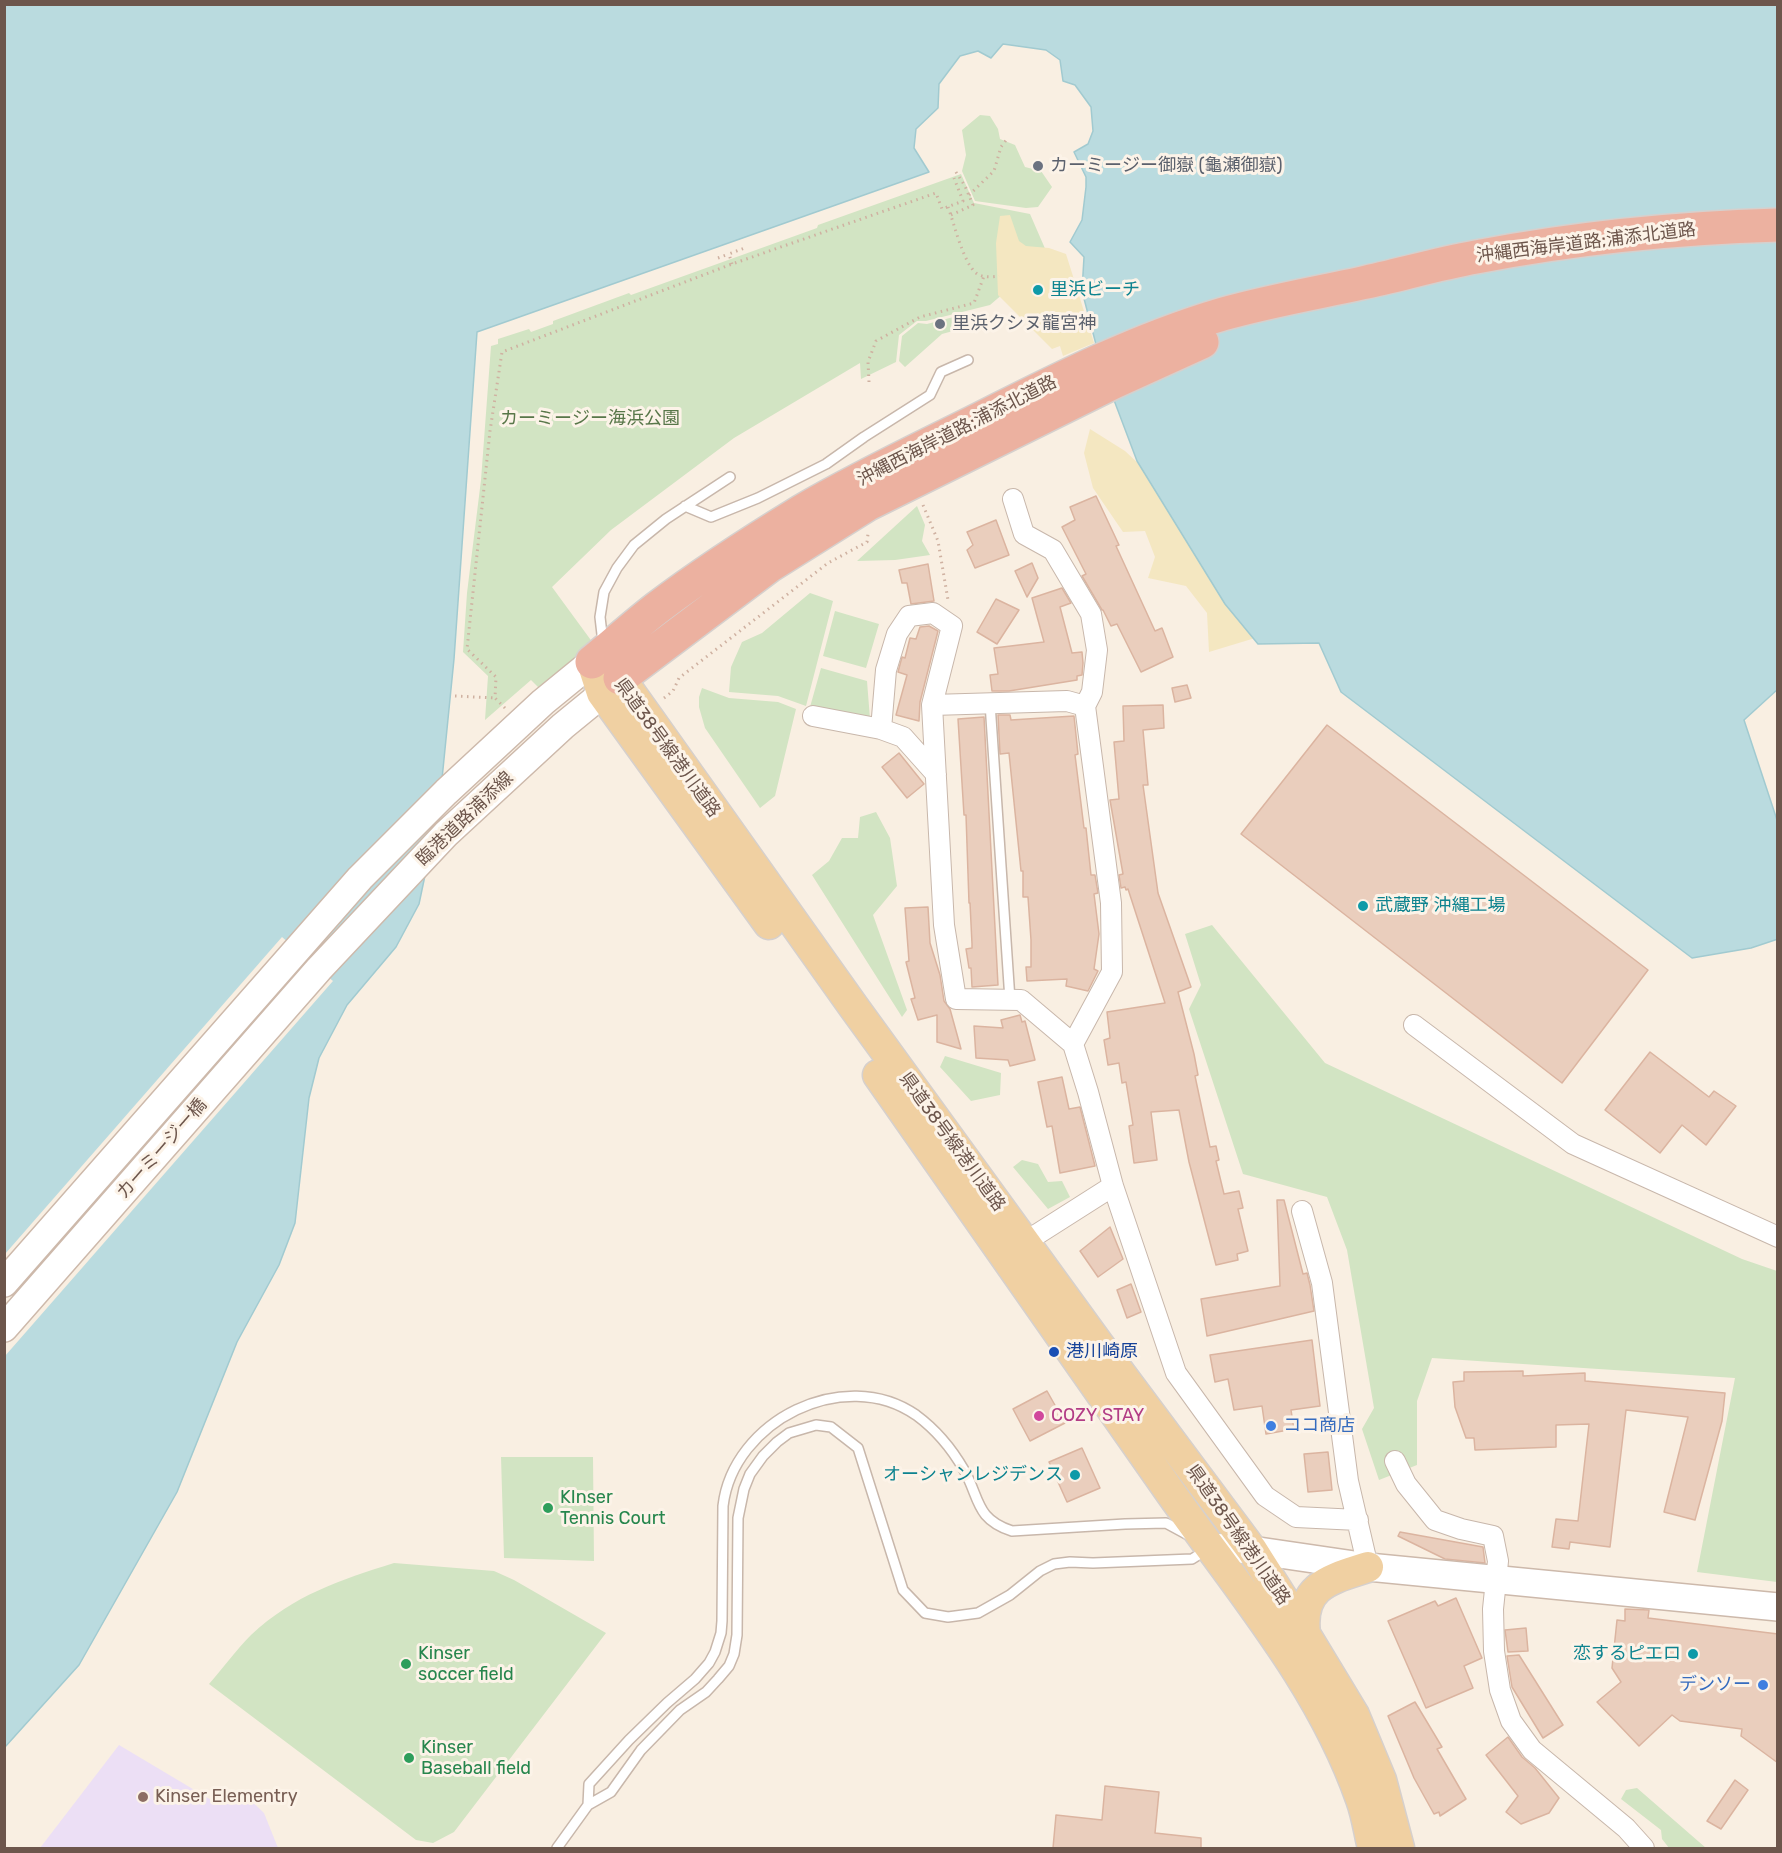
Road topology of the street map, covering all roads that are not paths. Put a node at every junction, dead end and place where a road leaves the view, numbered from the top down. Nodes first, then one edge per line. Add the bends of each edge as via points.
1 (1778, 225) edge
2 (968, 360) dead end
3 (730, 477) dead end
4 (1013, 499) dead end
5 (685, 506) junction
6 (605, 671) junction
7 (990, 703) junction
8 (932, 705) junction
9 (1085, 706) junction
10 (813, 716) dead end
11 (881, 729) junction
12 (936, 774) junction
13 (297, 950) joint
14 (319, 969) joint
15 (1010, 1000) junction
16 (1414, 1025) dead end
17 (1073, 1044) junction
18 (1113, 1186) junction
19 (1302, 1211) dead end
20 (1778, 1237) edge
21 (1025, 1242) junction
22 (4, 1283) edge
23 (4, 1328) edge
24 (1395, 1461) dead end
25 (1358, 1520) junction
26 (1211, 1547) junction
27 (1252, 1550) junction
28 (1368, 1567) junction
29 (1496, 1578) junction
30 (1778, 1607) edge
31 (1305, 1634) junction
32 (588, 1805) junction
33 (557, 1848) edge
34 (1373, 1848) edge
35 (1399, 1848) edge
36 (1644, 1848) edge

1 - 6 highway, 沖縄西海岸道路;浦添北道路 via 1651,232 1472,257 1222,315 1116,353 1039,405 818,534
2 - 5 lane via 941,372 930,395 826,464 711,517
3 - 5 lane
4 - 9 street via 1024,534 1053,550 1091,614 1097,651 1092,692
5 - 6 lane via 634,545 604,592 600,617
6 - 13 street, 臨港道路浦添線 via 543,702 360,878
6 - 14 street, 臨港道路浦添線 via 563,726 446,834
6 - 21 main road, 県道38号線港川道路
6 - 26 main road, 県道38号線港川道路 via 837,1016
7 - 8 street
7 - 9 street via 1067,700
7 - 15 lane
8 - 11 street via 952,626 933,614 909,616 897,634 886,670
8 - 12 street
9 - 17 street via 1111,903 1112,972
10 - 11 street
11 - 12 street via 903,737
12 - 15 street via 944,925 956,999
13 - 22 street, カーミージー橋
14 - 23 street, カーミージー橋
15 - 17 street via 1021,1000
16 - 20 street via 1573,1144
17 - 18 street
18 - 21 street
18 - 25 street via 1176,1373 1265,1496 1296,1516
19 - 25 street via 1322,1283 1348,1481
21 - 27 main road, 県道38号線港川道路
24 - 29 street via 1406,1485 1435,1520 1493,1536 1498,1561
25 - 28 street
26 - 27 street
26 - 32 lane via 1166,1523 1012,1531 996,1526 975,1498 965,1471 950,1448 915,1415 895,1404 862,1396 802,1406 761,1433 731,1475 723,1506 721,1634 710,1663 589,1784
26 - 32 lane via 1192,1559 1054,1564 978,1613 948,1617 925,1613 903,1590 858,1448 831,1427 801,1428 789,1433 763,1456 744,1489 738,1518 737,1635 729,1666 641,1750 611,1792
26 - 34 main road, 県道38号線港川道路 via 1264,1618 1323,1714 1362,1800
27 - 28 street
27 - 31 main road, 県道38号線港川道路
28 - 29 street
28 - 31 main road via 1331,1579 1316,1589 1306,1606
29 - 30 street
29 - 36 street via 1494,1651 1500,1690 1511,1721 1532,1750 1626,1828
31 - 35 main road, 県道38号線港川道路 via 1354,1715 1381,1780
32 - 33 lane

